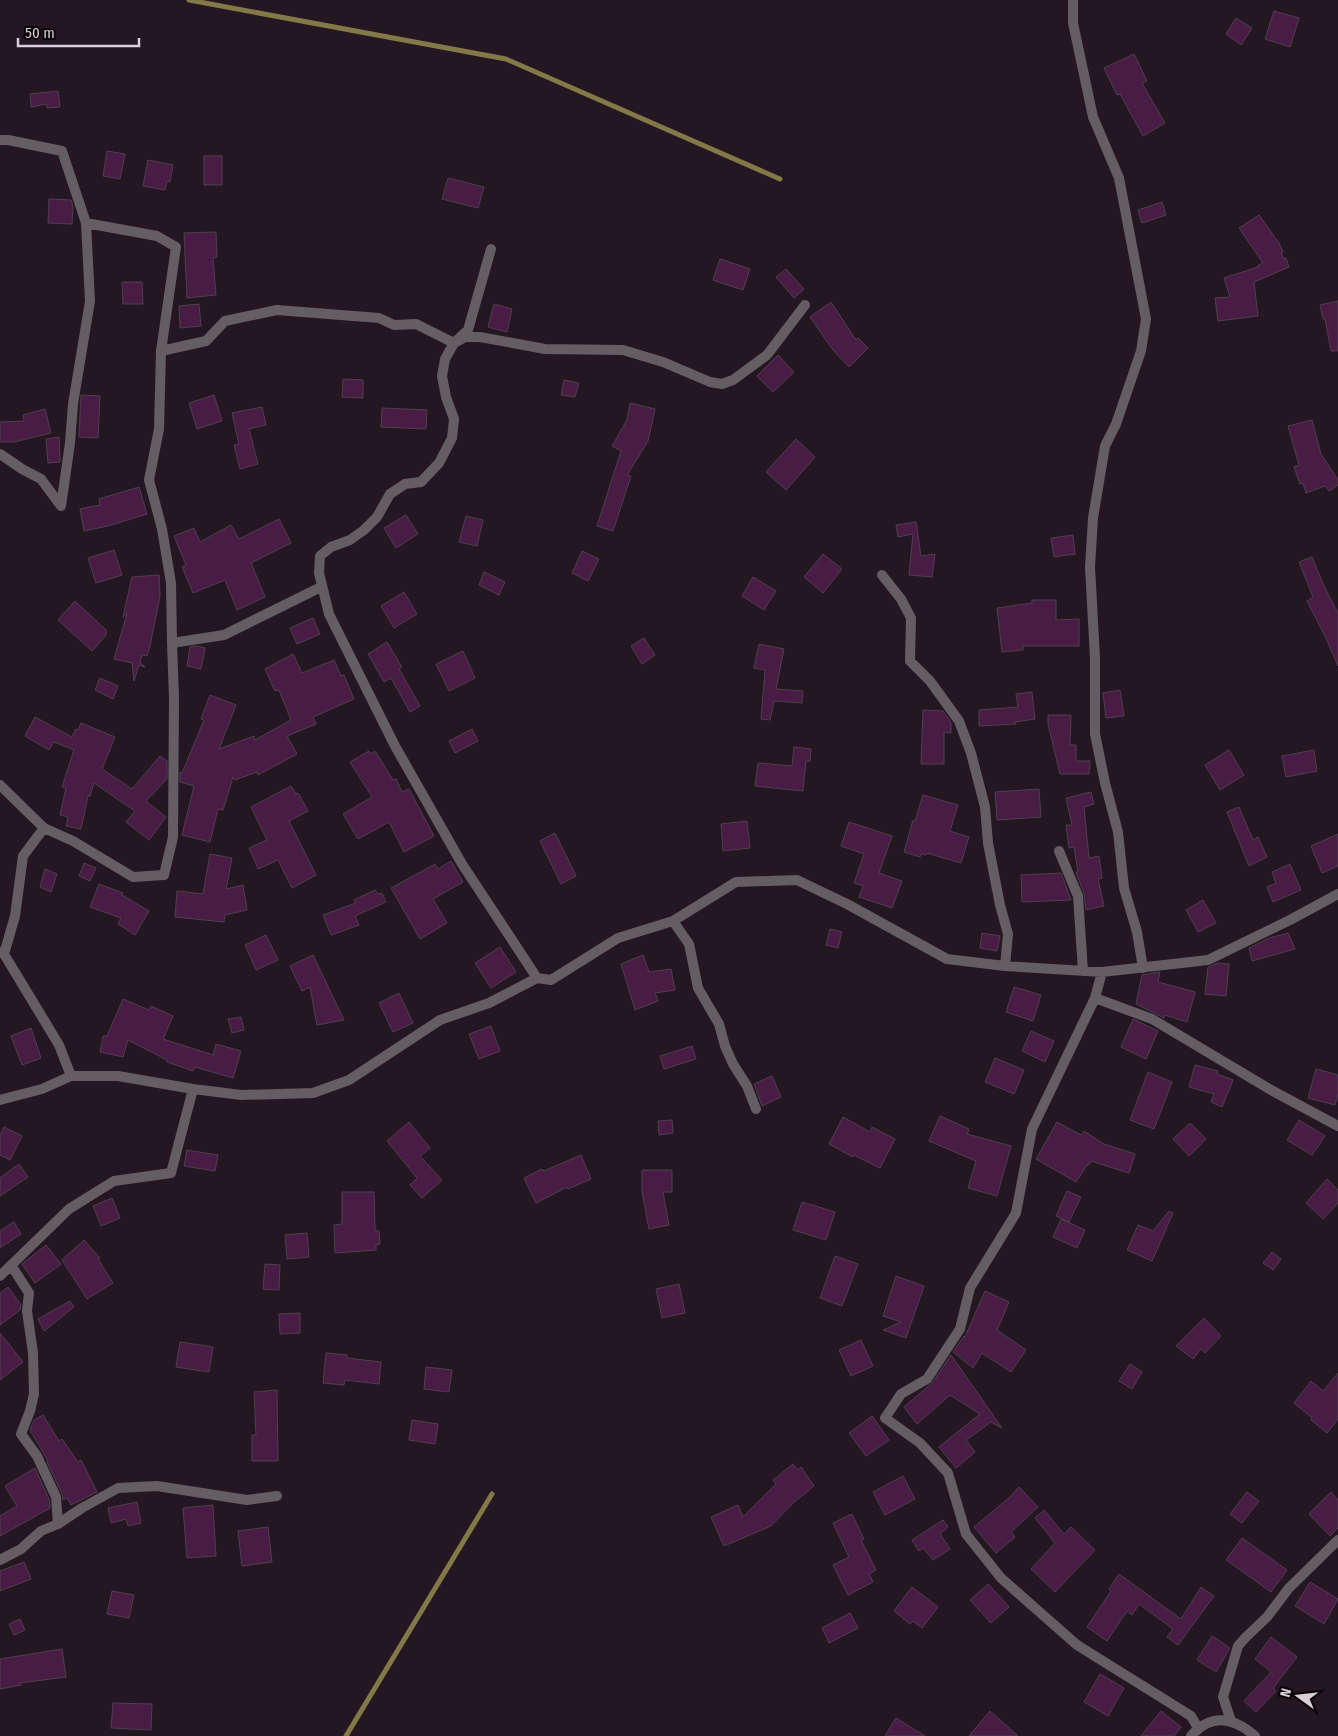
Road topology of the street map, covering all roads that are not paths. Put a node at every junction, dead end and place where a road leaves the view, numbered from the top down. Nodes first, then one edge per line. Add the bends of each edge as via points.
1 (1073, 0) edge
2 (0, 140) edge
3 (86, 223) junction
4 (491, 249) dead end
5 (805, 305) dead end
6 (454, 343) junction
7 (161, 351) junction
8 (0, 454) edge
9 (882, 575) dead end
10 (321, 587) junction
11 (172, 643) junction
12 (0, 785) edge
13 (44, 828) junction
14 (1059, 851) dead end
15 (1338, 894) edge
16 (673, 921) junction
17 (2, 953) edge
18 (1005, 966) junction
19 (1143, 968) junction
20 (1084, 971) junction
21 (1102, 972) junction
22 (537, 978) junction
23 (1095, 998) junction
24 (71, 1076) junction
25 (193, 1089) junction
26 (0, 1100) edge
27 (756, 1110) dead end
28 (1338, 1126) edge
29 (11, 1265) junction
30 (0, 1276) edge
31 (277, 1496) dead end
32 (58, 1524) junction
33 (1338, 1540) edge
34 (0, 1560) edge
35 (1232, 1721) junction
36 (1194, 1732) edge
37 (1255, 1736) edge

1 - 19 street via 1073,23 1093,117 1119,178 1146,319 1138,359 1105,446 1093,518 1090,567 1095,734 1118,832 1124,888
2 - 3 street via 62,151
3 - 7 street via 157,236 176,247
3 - 8 street via 90,301 61,506 41,479
4 - 6 street via 468,330
5 - 6 street via 767,355 733,380 722,384 623,350 546,349 480,337 465,337
6 - 7 street via 416,324 394,325 379,318 277,310 225,321 206,341
6 - 10 street via 445,359 442,376 454,429 439,463 421,482 405,484 390,494 377,517 364,530 320,556
7 - 11 street via 159,429 148,480 162,529 171,583
9 - 18 street via 911,618 910,660 959,721 971,753 985,807 988,843 1008,934
10 - 11 street via 224,635
10 - 22 street via 329,614 394,746 462,864
11 - 13 street via 172,837 164,874 133,876
12 - 13 street
13 - 17 street via 23,856 14,916
14 - 20 street via 1078,896
15 - 19 street via 1208,960
16 - 18 street via 736,882 797,880 948,958
16 - 22 street via 618,938 551,980
16 - 27 street via 689,944 698,988 719,1024 725,1046
17 - 24 street via 59,1045
18 - 20 street
19 - 21 street
20 - 21 street
21 - 23 street
22 - 25 street via 489,1003 440,1020 349,1080 313,1093 241,1095
23 - 28 street via 1152,1019
23 - 36 street via 1032,1128 1016,1214 970,1288 960,1329 927,1378 901,1394 885,1418 920,1443 948,1473 966,1534 1001,1578 1077,1645 1191,1716
24 - 25 street via 118,1076
24 - 26 street via 42,1090
25 - 29 street via 171,1173 114,1181 70,1209
29 - 30 street
29 - 32 street via 29,1293 27,1311 33,1353 34,1394 21,1434 37,1456 56,1497
31 - 32 street via 247,1500 157,1486 118,1488
32 - 34 street via 41,1531 21,1549
33 - 35 street via 1289,1588 1268,1617 1238,1646 1223,1697
35 - 36 street via 1211,1721
35 - 37 street

